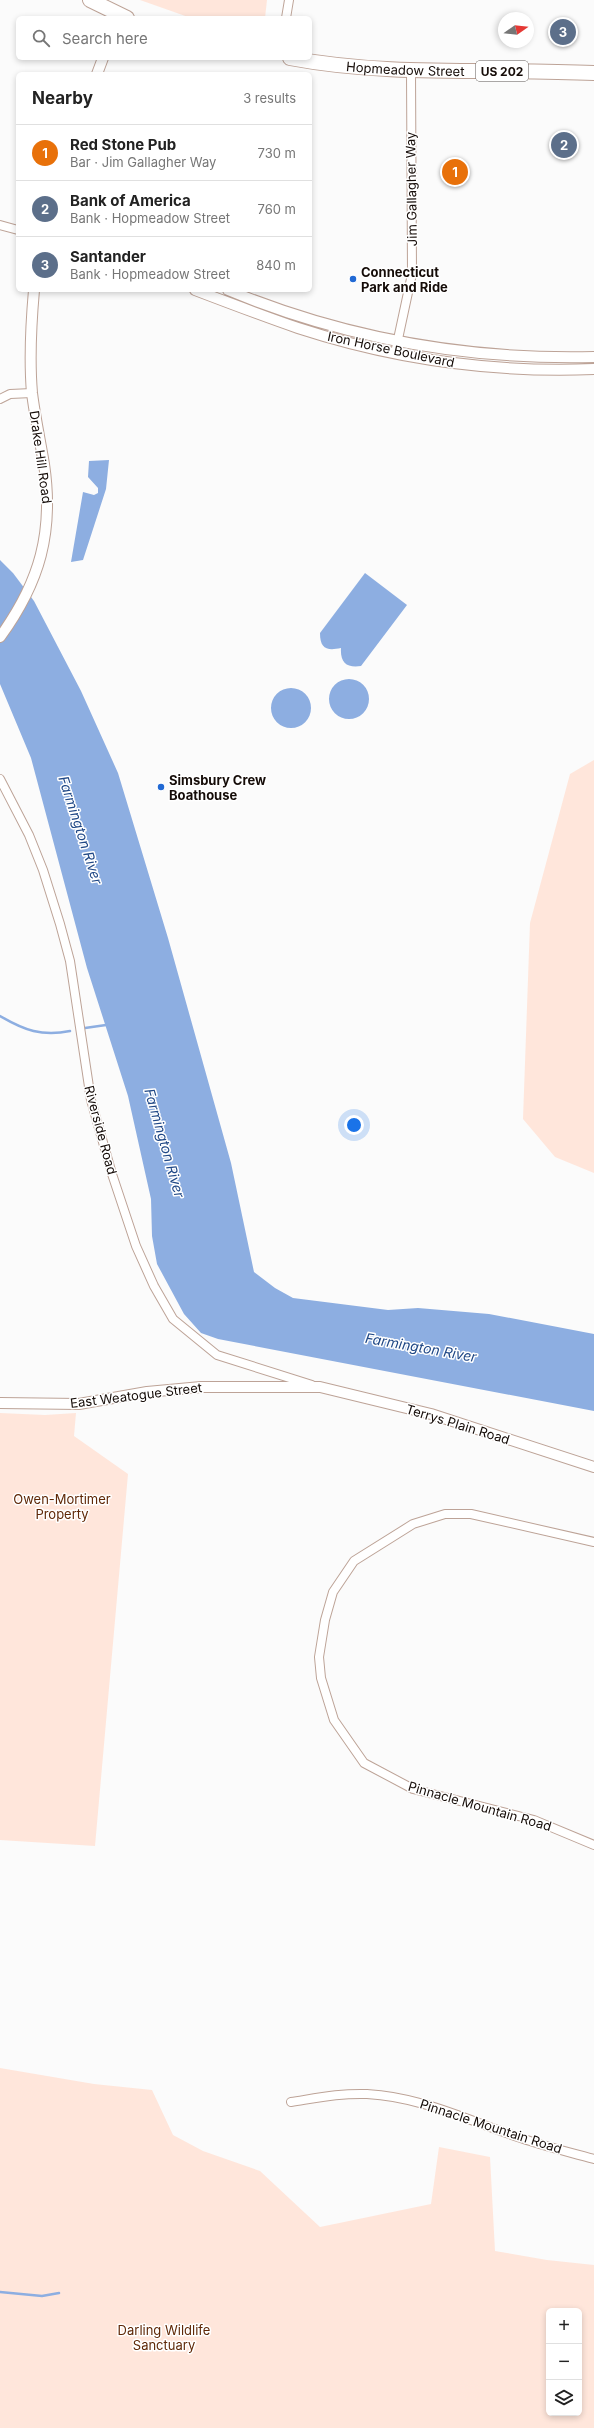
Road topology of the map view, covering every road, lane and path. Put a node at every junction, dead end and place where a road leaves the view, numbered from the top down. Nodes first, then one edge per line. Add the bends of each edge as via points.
1 (90, 0) edge
2 (289, 0) edge
3 (118, 16) edge
4 (286, 16) edge
5 (102, 60) edge
6 (303, 60) edge
7 (411, 71) junction
8 (98, 72) edge
9 (594, 73) edge
10 (0, 225) edge
11 (16, 229) edge
12 (34, 292) edge
13 (200, 292) edge
14 (234, 292) edge
15 (397, 341) junction
16 (394, 353) junction
17 (594, 357) edge
18 (594, 369) edge
19 (32, 393) junction
20 (0, 399) edge
21 (0, 637) edge
22 (0, 779) edge
23 (320, 1387) junction
24 (0, 1403) edge
25 (594, 1467) edge
26 (594, 1542) edge
27 (594, 1845) edge
28 (291, 2102) dead end
29 (594, 2159) edge

1 - 3 highway
2 - 4 street
5 - 8 street
6 - 7 highway, Hopmeadow Street / US 202 via 350,67
7 - 9 highway, Hopmeadow Street / US 202
7 - 15 street, Jim Gallagher Way via 412,274
10 - 11 street
12 - 19 street, Drake Hill Road via 30,345
13 - 16 street, Iron Horse Boulevard via 298,328
14 - 15 street, Iron Horse Boulevard via 334,327 374,338
15 - 16 street, Jim Gallagher Way
15 - 17 street, Iron Horse Boulevard via 490,354
16 - 18 street, Iron Horse Boulevard via 452,364 514,369
19 - 20 street via 10,394
19 - 21 street, Drake Hill Road via 44,464 48,511 44,550 29,590
22 - 23 street, Riverside Road via 29,835 60,924 70,961 91,1100 134,1239 154,1286 173,1319 217,1355
23 - 24 street, East Weatogue Street via 201,1387 148,1392 79,1404
23 - 25 street, Terrys Plain Road via 430,1414
26 - 27 street, Pinnacle Mountain Road via 471,1514 445,1514 413,1524 354,1561 333,1592 319,1657 334,1720 364,1763 413,1789 534,1820
28 - 29 street, Pinnacle Mountain Road via 353,2094 420,2102 529,2141

